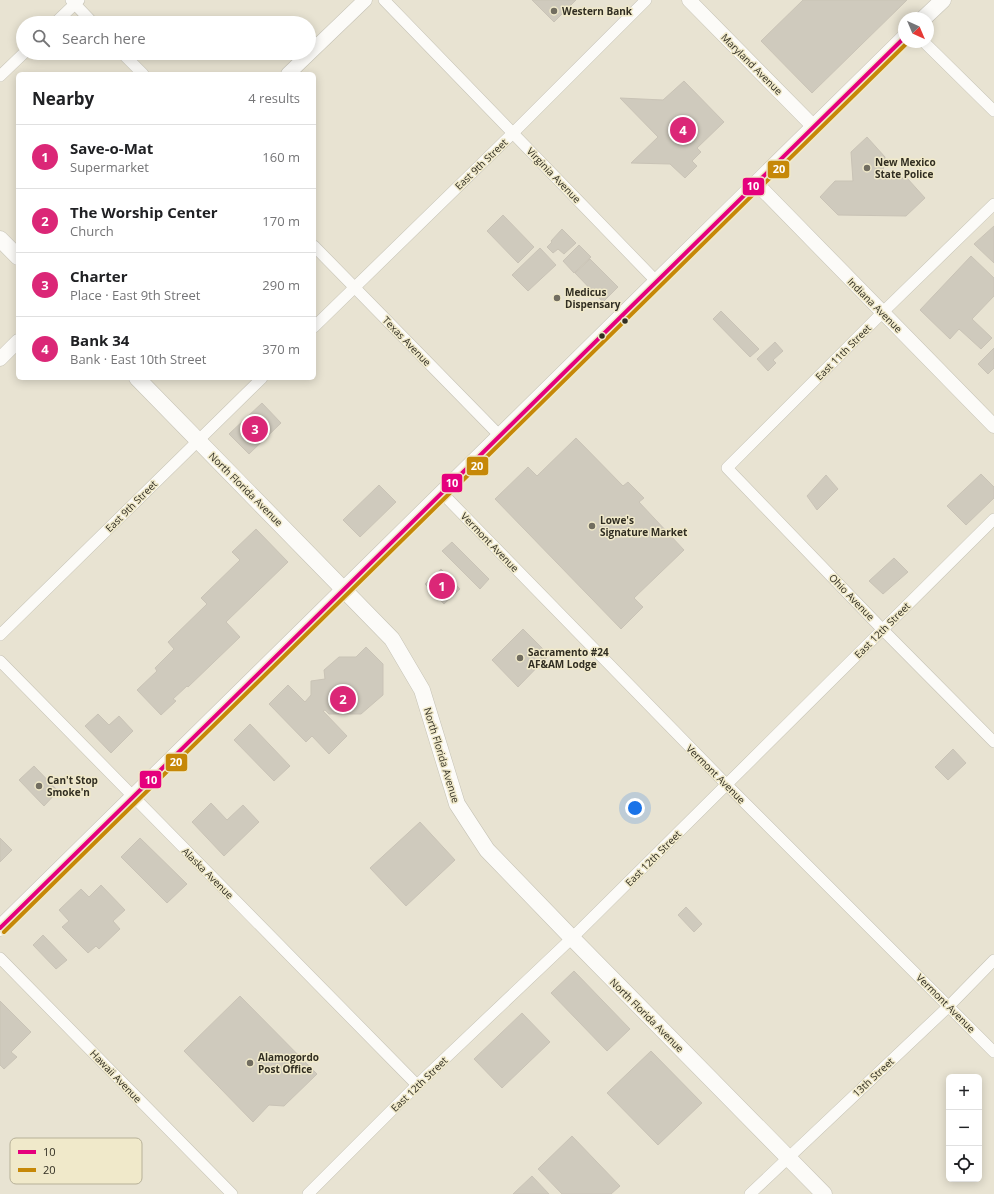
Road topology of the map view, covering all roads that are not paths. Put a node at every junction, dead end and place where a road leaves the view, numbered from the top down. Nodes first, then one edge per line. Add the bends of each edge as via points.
1 (365, 0) edge
2 (384, 0) edge
3 (646, 0) edge
4 (689, 0) edge
5 (943, 0) edge
6 (75, 1) edge
7 (930, 12) edge
8 (61, 16) edge
9 (87, 16) edge
10 (898, 44) edge
11 (316, 47) edge
12 (930, 48) edge
13 (17, 60) edge
14 (129, 60) edge
15 (303, 60) edge
16 (141, 72) edge
17 (290, 72) edge
18 (0, 76) edge
19 (994, 111) edge
20 (814, 127) junction
21 (513, 133) junction
22 (757, 184) junction
23 (994, 204) edge
24 (0, 238) edge
25 (316, 248) edge
26 (16, 255) edge
27 (657, 282) junction
28 (355, 287) junction
29 (883, 312) junction
30 (316, 325) edge
31 (16, 343) edge
32 (0, 359) edge
33 (139, 380) edge
34 (260, 380) edge
35 (994, 426) edge
36 (500, 436) junction
37 (198, 440) junction
38 (727, 468) joint
39 (442, 493) junction
40 (994, 519) edge
41 (344, 589) junction
42 (882, 629) junction
43 (0, 635) edge
44 (0, 661) edge
45 (994, 742) edge
46 (727, 785) junction
47 (133, 797) junction
48 (0, 928) edge
49 (572, 938) junction
50 (0, 958) edge
51 (994, 960) edge
52 (949, 1006) junction
53 (994, 1052) edge
54 (417, 1085) junction
55 (788, 1157) junction
56 (232, 1194) edge
57 (308, 1194) edge
58 (750, 1194) edge
59 (824, 1194) edge

1 - 11 street
2 - 21 street, Virginia Avenue
3 - 21 street, East 9th Street
4 - 20 street, Maryland Avenue
5 - 7 main road
6 - 8 street
6 - 9 street
10 - 20 main road
12 - 19 street
13 - 18 street
14 - 16 street
15 - 17 street
20 - 22 main road
21 - 27 street, Virginia Avenue
21 - 28 street, East 9th Street
22 - 27 main road
22 - 29 street, Indiana Avenue
23 - 29 street, East 11th Street
24 - 26 main road
25 - 28 street, Texas Avenue
27 - 36 main road
28 - 30 street, East 9th Street
28 - 36 street, Texas Avenue
29 - 35 street, Indiana Avenue
29 - 38 street, East 11th Street
31 - 32 street
33 - 37 main road, North Florida Avenue
34 - 37 street, East 9th Street
36 - 39 main road
37 - 41 main road, North Florida Avenue
37 - 43 street, East 9th Street
38 - 42 street, Ohio Avenue
39 - 41 main road
39 - 46 street, Vermont Avenue
40 - 42 street, East 12th Street
41 - 47 main road
41 - 49 main road, North Florida Avenue via 392,639 422,690 457,804 487,850
42 - 45 street, Ohio Avenue
42 - 46 street, East 12th Street
44 - 47 street, Alaska Avenue
46 - 49 street, East 12th Street
46 - 52 street, Vermont Avenue
47 - 48 main road
47 - 54 street, Alaska Avenue
49 - 54 street, East 12th Street
49 - 55 main road, North Florida Avenue
50 - 56 street, Hawaii Avenue
51 - 52 street, 13th Street
52 - 53 street, Vermont Avenue
52 - 55 street, 13th Street
54 - 57 street, East 12th Street
55 - 58 street, 13th Street
55 - 59 main road, North Florida Avenue

